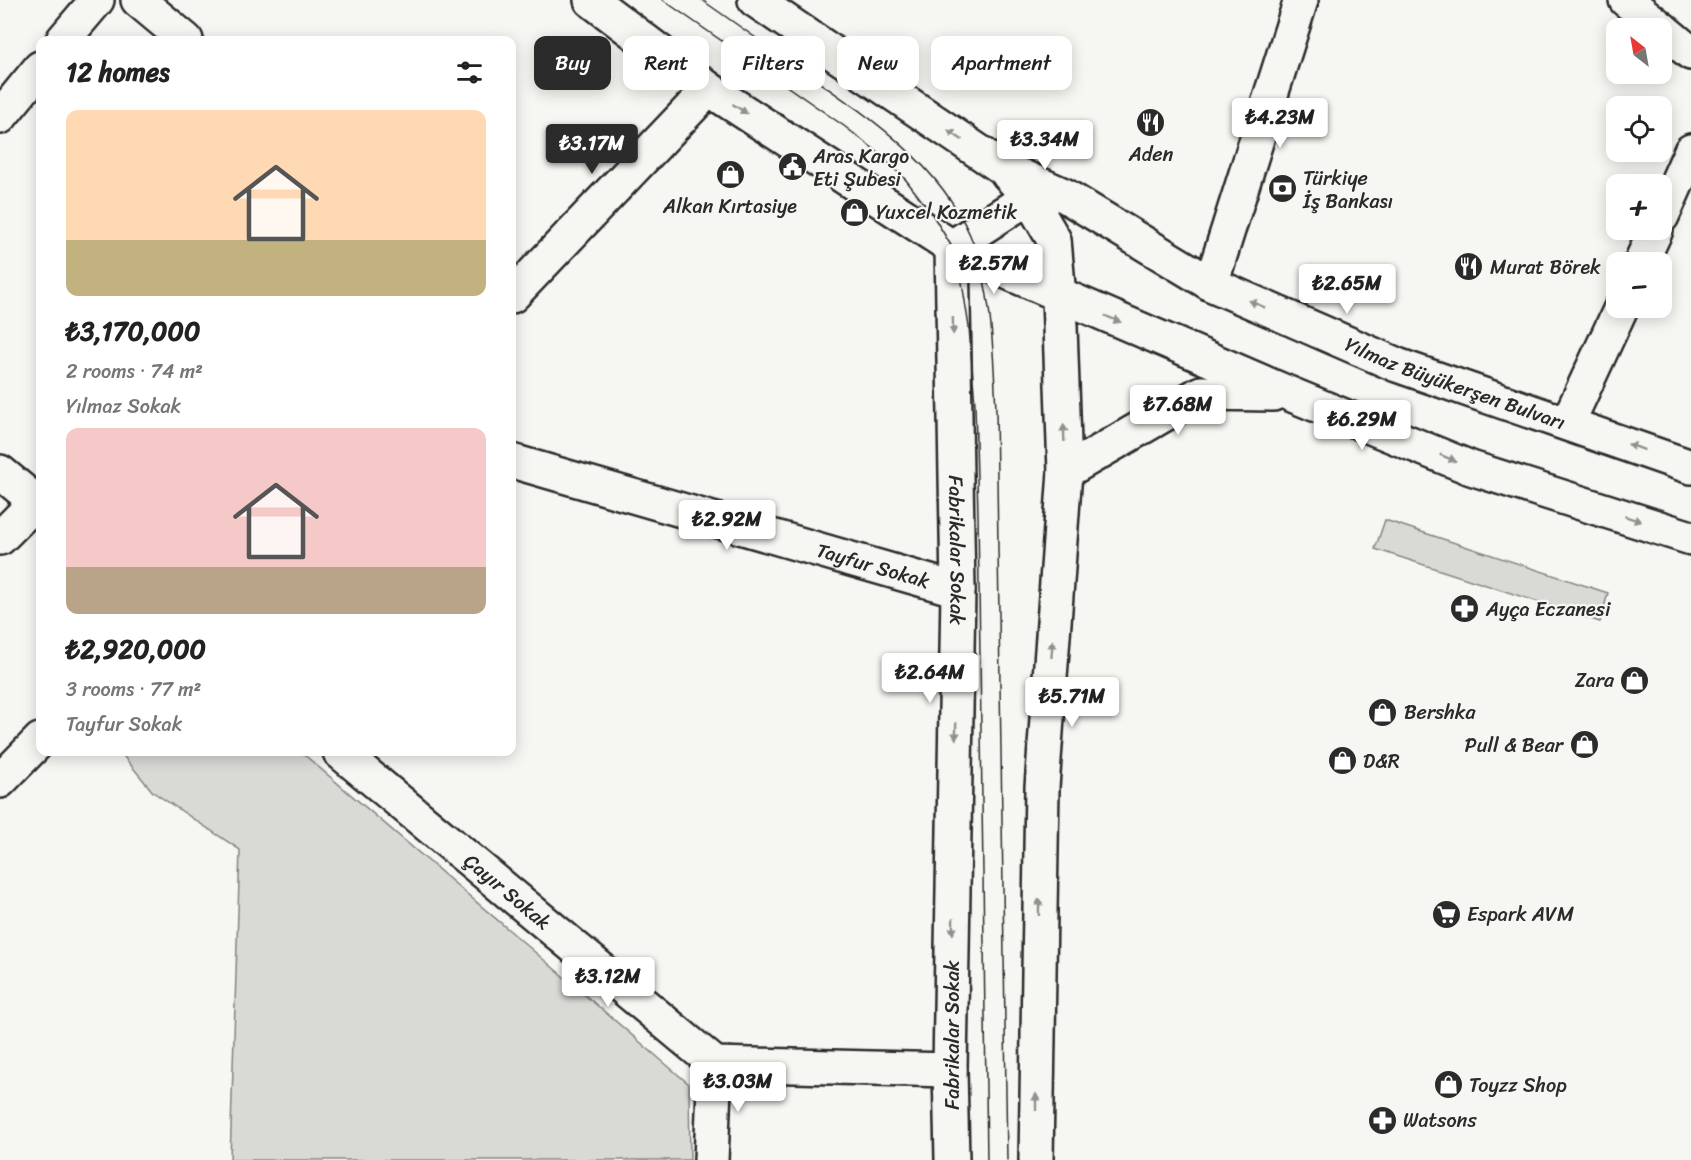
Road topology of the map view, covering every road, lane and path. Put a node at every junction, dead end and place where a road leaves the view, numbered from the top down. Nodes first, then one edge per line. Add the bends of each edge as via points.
1 (97, 0) edge
2 (138, 0) edge
3 (591, 0) edge
4 (755, 0) edge
5 (1301, 0) edge
6 (1626, 0) edge
7 (1648, 18) edge
8 (66, 36) edge
9 (181, 36) edge
10 (639, 36) edge
11 (1672, 38) edge
12 (1691, 53) edge
13 (36, 73) edge
14 (709, 89) edge
15 (708, 90) edge
16 (0, 117) edge
17 (1691, 151) edge
18 (1003, 168) junction
19 (1672, 194) edge
20 (1064, 195) junction
21 (1029, 197) junction
22 (951, 247) junction
23 (1212, 284) junction
24 (516, 292) edge
25 (1059, 297) junction
26 (1616, 318) edge
27 (1290, 394) junction
28 (1568, 423) junction
29 (516, 462) edge
30 (1691, 467) edge
31 (0, 472) edge
32 (1065, 472) junction
33 (36, 499) edge
34 (36, 504) edge
35 (0, 538) edge
36 (1691, 538) edge
37 (958, 590) junction
38 (36, 744) edge
39 (345, 756) edge
40 (0, 781) edge
41 (715, 1064) junction
42 (950, 1070) junction
43 (711, 1160) edge
44 (952, 1160) edge
45 (1036, 1160) edge

1 - 8 main road
2 - 9 main road
3 - 10 main road
18 -> 4 main road
5 - 23 main road
6 - 7 main road
11 - 12 main road
13 - 16 main road
14 -> 22 main road
15 - 24 main road
17 - 19 main road
18 - 20 main road, Yılmaz Büyükerşen Bulvarı
18 - 21 main road
20 - 21 main road
20 - 23 main road, Yılmaz Büyükerşen Bulvarı
21 - 22 main road
21 - 25 main road via 1054,240
22 - 25 main road
22 -> 37 main road, Fabrikalar Sokak
28 -> 23 main road, Yılmaz Büyükerşen Bulvarı via 1397,365
25 -> 27 main road
32 -> 25 main road
26 - 28 main road
27 - 32 main road via 1201,393
27 -> 36 main road via 1471,468
30 -> 28 main road, Yılmaz Büyükerşen Bulvarı
29 - 37 main road, Tayfur Sokak
31 - 33 main road
45 -> 32 main road via 1042,787
34 - 35 main road
37 -> 42 main road, Fabrikalar Sokak
38 - 40 main road
39 - 41 main road, Çayır Sokak
41 - 42 main road
41 - 43 main road
42 - 44 main road, Fabrikalar Sokak

